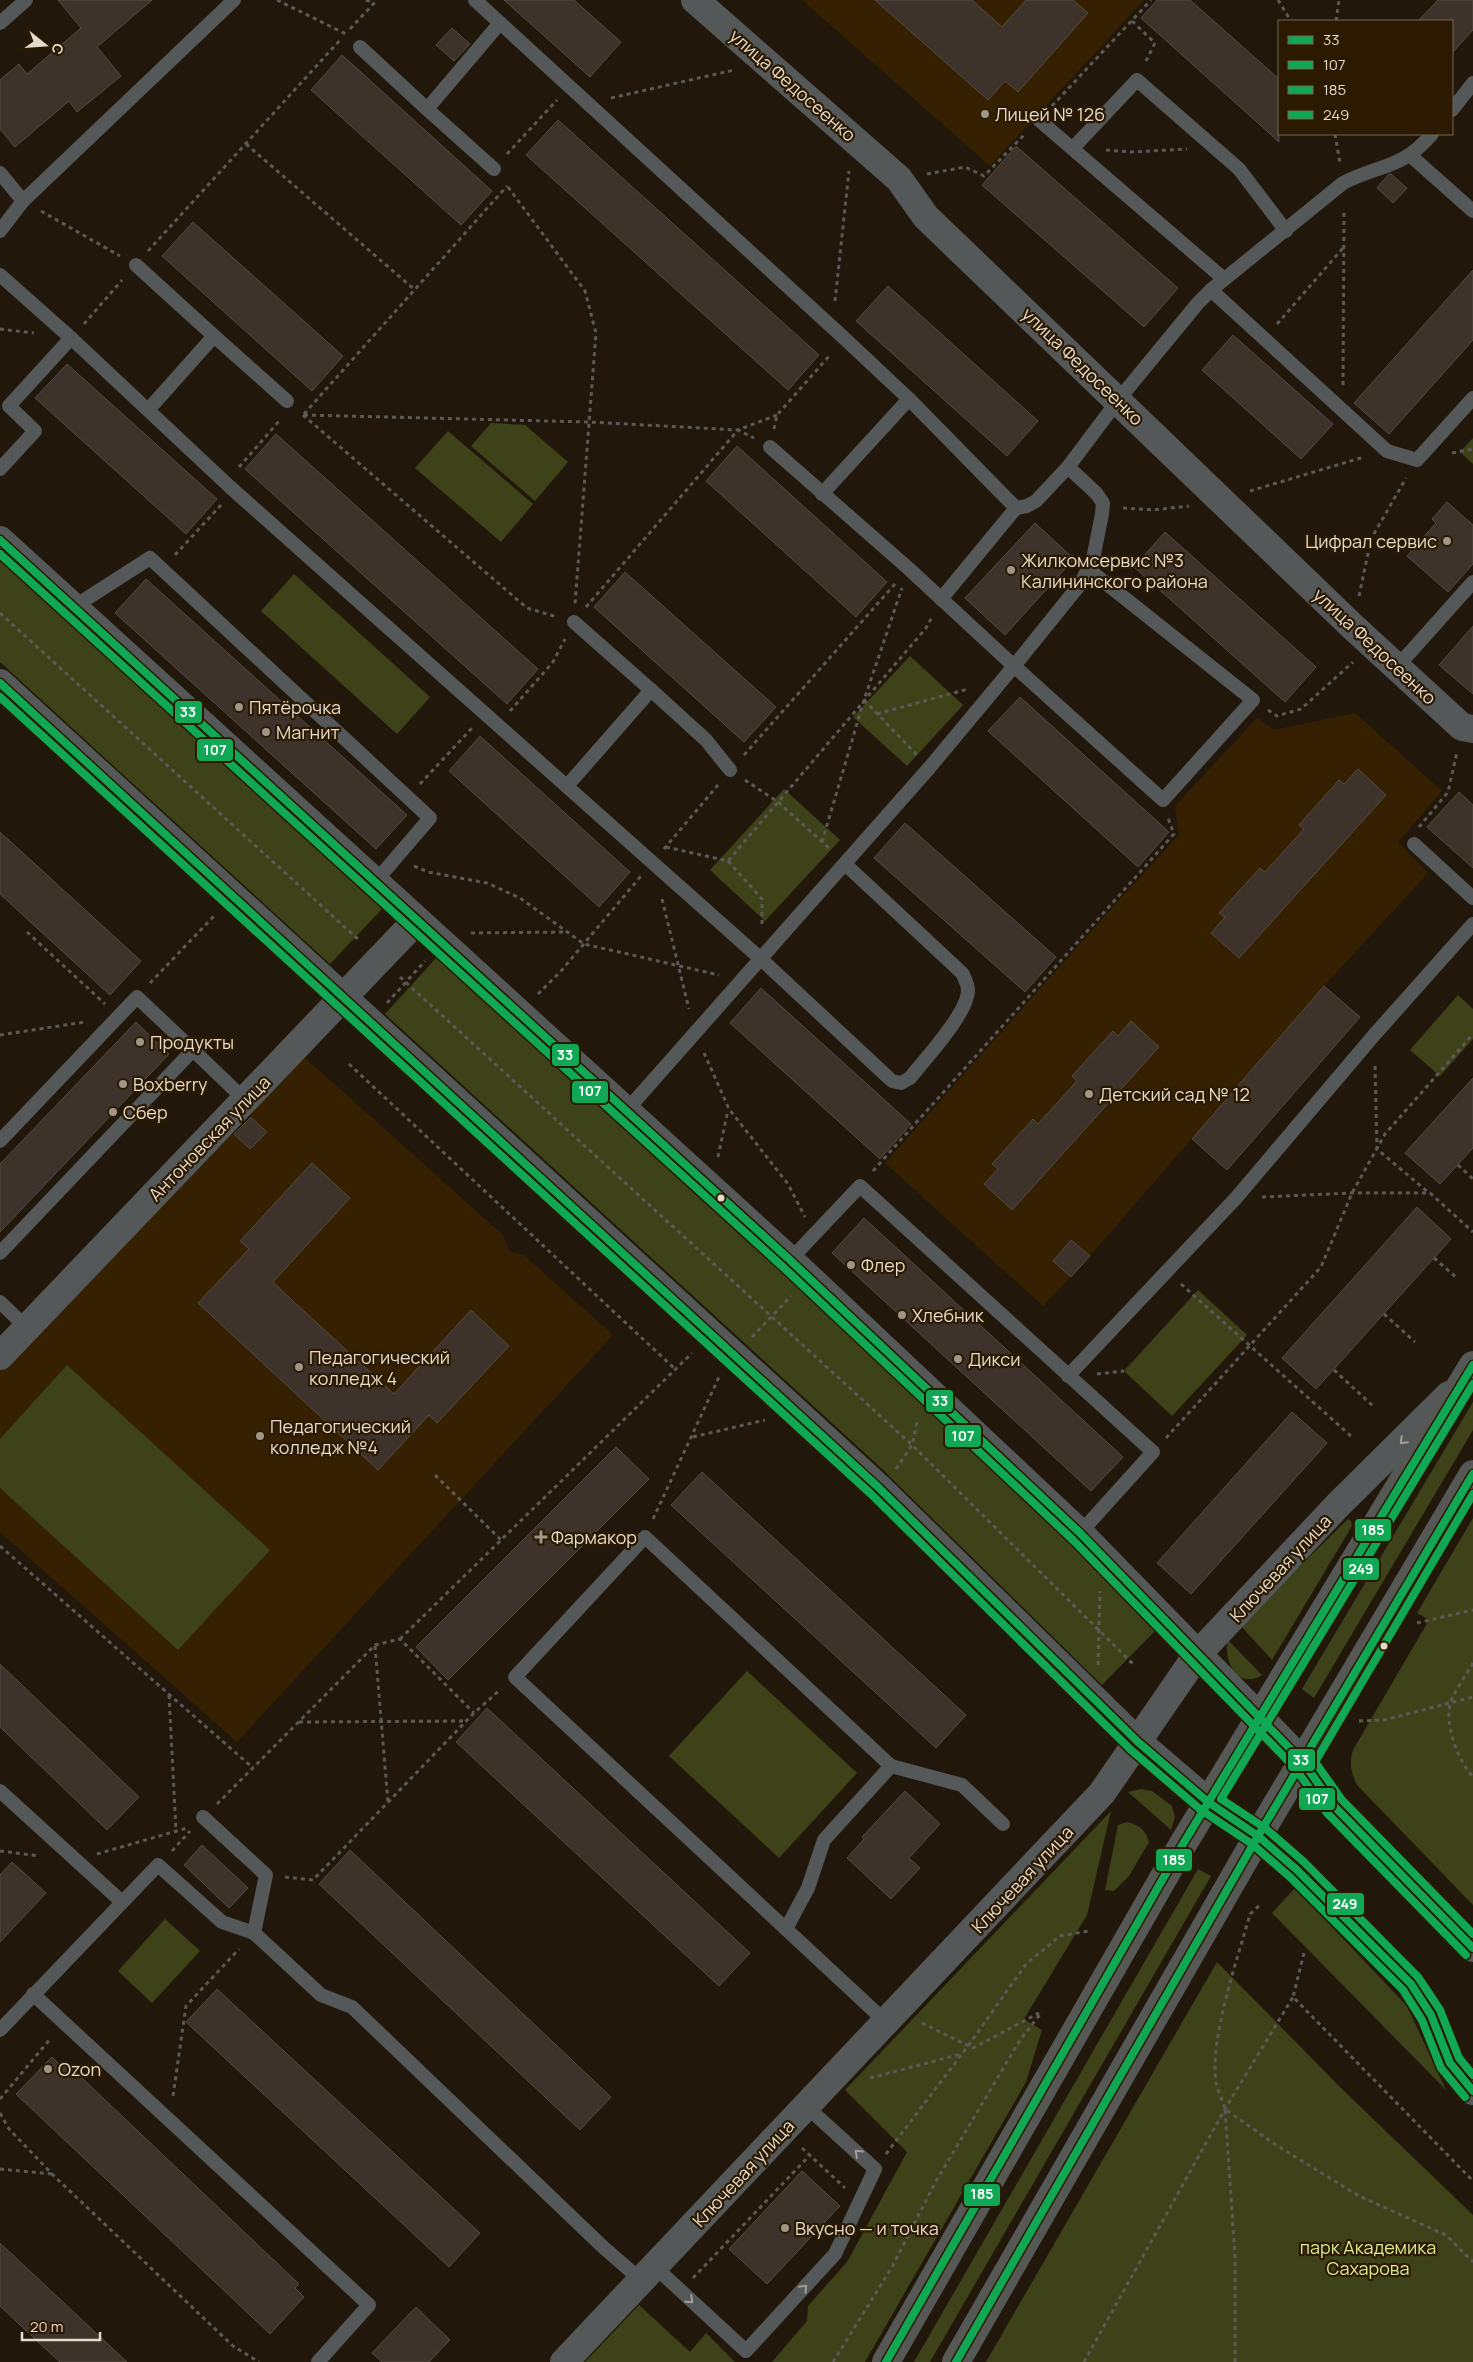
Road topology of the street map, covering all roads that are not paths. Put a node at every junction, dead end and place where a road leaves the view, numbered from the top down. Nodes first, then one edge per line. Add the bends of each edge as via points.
1 (26, 0) edge
2 (234, 0) edge
3 (475, 0) edge
4 (695, 0) edge
5 (0, 23) edge
6 (500, 23) junction
7 (360, 47) road end
8 (1473, 83) edge
9 (427, 109) junction
10 (1453, 109) edge
11 (1039, 120) dead end
12 (1431, 135) edge
13 (1073, 148) junction
14 (1411, 156) junction
15 (494, 169) road end
16 (0, 173) edge
17 (23, 201) junction
18 (1473, 211) edge
19 (0, 231) edge
20 (1286, 231) junction
21 (136, 265) road end
22 (0, 275) edge
23 (1224, 279) junction
24 (1211, 290) junction
25 (214, 336) junction
26 (72, 338) junction
27 (1473, 398) edge
28 (909, 399) junction
29 (1118, 400) junction
30 (287, 401) road end
31 (4, 402) edge
32 (149, 409) junction
33 (770, 447) road end
34 (1068, 467) junction
35 (0, 470) edge
36 (822, 494) junction
37 (1016, 508) junction
38 (0, 540) edge
39 (1088, 569) junction
40 (1473, 582) edge
41 (941, 598) junction
42 (76, 610) junction
43 (574, 622) road end
44 (1014, 666) junction
45 (1397, 667) junction
46 (0, 683) edge
47 (652, 690) junction
48 (1468, 728) edge
49 (730, 770) road end
50 (567, 786) junction
51 (1414, 844) road end
52 (845, 864) junction
53 (375, 882) junction
54 (1473, 898) edge
55 (417, 920) junction
56 (1473, 924) edge
57 (761, 959) junction
58 (344, 997) junction
59 (193, 1050) junction
60 (246, 1100) junction
61 (626, 1111) junction
62 (0, 1141) edge
63 (0, 1253) edge
64 (790, 1260) junction
65 (0, 1302) edge
66 (27, 1328) junction
67 (0, 1356) edge
68 (1468, 1373) edge
69 (1068, 1376) junction
70 (1473, 1474) edge
71 (1080, 1533) junction
72 (1197, 1655) junction
73 (1259, 1718) junction
74 (1138, 1742) junction
75 (1303, 1762) junction
76 (891, 1766) junction
77 (0, 1791) edge
78 (1208, 1802) junction
79 (203, 1817) road end
80 (1003, 1824) dead end
81 (1258, 1836) junction
82 (122, 1902) junction
83 (786, 1929) junction
84 (254, 1933) junction
85 (1473, 1948) edge
86 (34, 1994) junction
87 (891, 2016) junction
88 (0, 2030) edge
89 (1473, 2091) edge
90 (806, 2106) junction
91 (648, 2273) junction
92 (747, 2357) edge
93 (318, 2362) edge
94 (564, 2362) edge
95 (886, 2362) edge
96 (956, 2362) edge

1 - 5 lane
2 - 17 lane
3 - 6 lane
4 - 29 street, улица Федосеенко via 899,179 926,217
6 - 9 lane
6 - 28 lane
7 - 9 lane
8 - 10 lane
9 - 15 lane
11 - 13 lane
12 - 14 lane
13 - 20 lane via 1137,80 1239,169
13 - 23 lane
14 - 18 lane
14 - 20 lane via 1344,183
16 - 17 lane
17 - 19 lane
20 - 23 lane
21 - 25 lane
22 - 26 lane
23 - 24 lane
24 - 27 lane via 1387,451 1417,460
24 - 29 lane
25 - 30 lane
25 - 32 lane
26 - 31 lane
26 - 32 lane
28 - 36 lane
28 - 37 lane
29 - 34 lane
29 - 45 street, улица Федосеенко
31 - 35 lane via 35,431
32 - 50 lane via 230,487
33 - 36 lane
34 - 37 lane via 1036,501
34 - 39 lane via 1103,503
36 - 41 lane
37 - 41 lane
38 - 42 street
39 - 44 lane via 1081,584
39 - 44 lane via 1253,700 1163,800
40 - 45 lane
41 - 44 lane
42 - 53 street
42 - 53 lane via 86,599 150,558 430,818
43 - 47 lane
44 - 52 lane
45 - 48 street, улица Федосеенко
46 - 58 street
47 - 49 lane via 706,740
47 - 50 lane
50 - 57 lane
51 - 54 lane
52 - 57 lane
52 - 57 lane via 962,973 967,982 963,1010 910,1078 901,1083 892,1081
53 - 55 street
55 - 58 street, Антоновская улица
55 - 61 street
56 - 69 lane via 1236,1198
57 - 61 lane
58 - 60 street, Антоновская улица
58 - 74 street via 878,1487
59 - 60 lane
59 - 62 lane via 137,997
59 - 63 lane
60 - 66 street, Антоновская улица
61 - 64 street
64 - 69 lane via 860,1186
64 - 71 street
65 - 66 lane
66 - 67 street, Антоновская улица
68 -> 72 street, Ключевая улица
68 - 73 main road
69 - 71 lane via 1153,1452
70 - 75 main road
71 - 72 street
72 - 73 street
72 - 74 street, Ключевая улица
73 - 75 street
73 - 78 main road
74 - 78 street
74 - 87 street, Ключевая улица via 1106,1790
75 - 81 main road
75 - 85 street via 1334,1806
76 - 80 lane via 962,1784
76 - 83 lane via 824,1840 808,1888
76 - 83 lane via 645,1537 515,1677
77 - 82 lane
78 - 81 street
78 - 95 main road
79 - 84 lane via 266,1875
81 - 89 street via 1297,1870 1411,1984 1431,2015 1450,2064
81 - 96 main road
82 - 84 lane via 158,1865 222,1922
82 - 86 lane
83 - 87 lane
84 - 91 lane via 321,1994 352,2007 603,2248
86 - 88 lane
86 - 93 lane via 369,2305
87 - 90 street, Ключевая улица
90 - 91 street, Ключевая улица
92 -> 90 lane via 836,2254 874,2169
91 -> 92 lane via 680,2291
91 - 94 street, Ключевая улица

